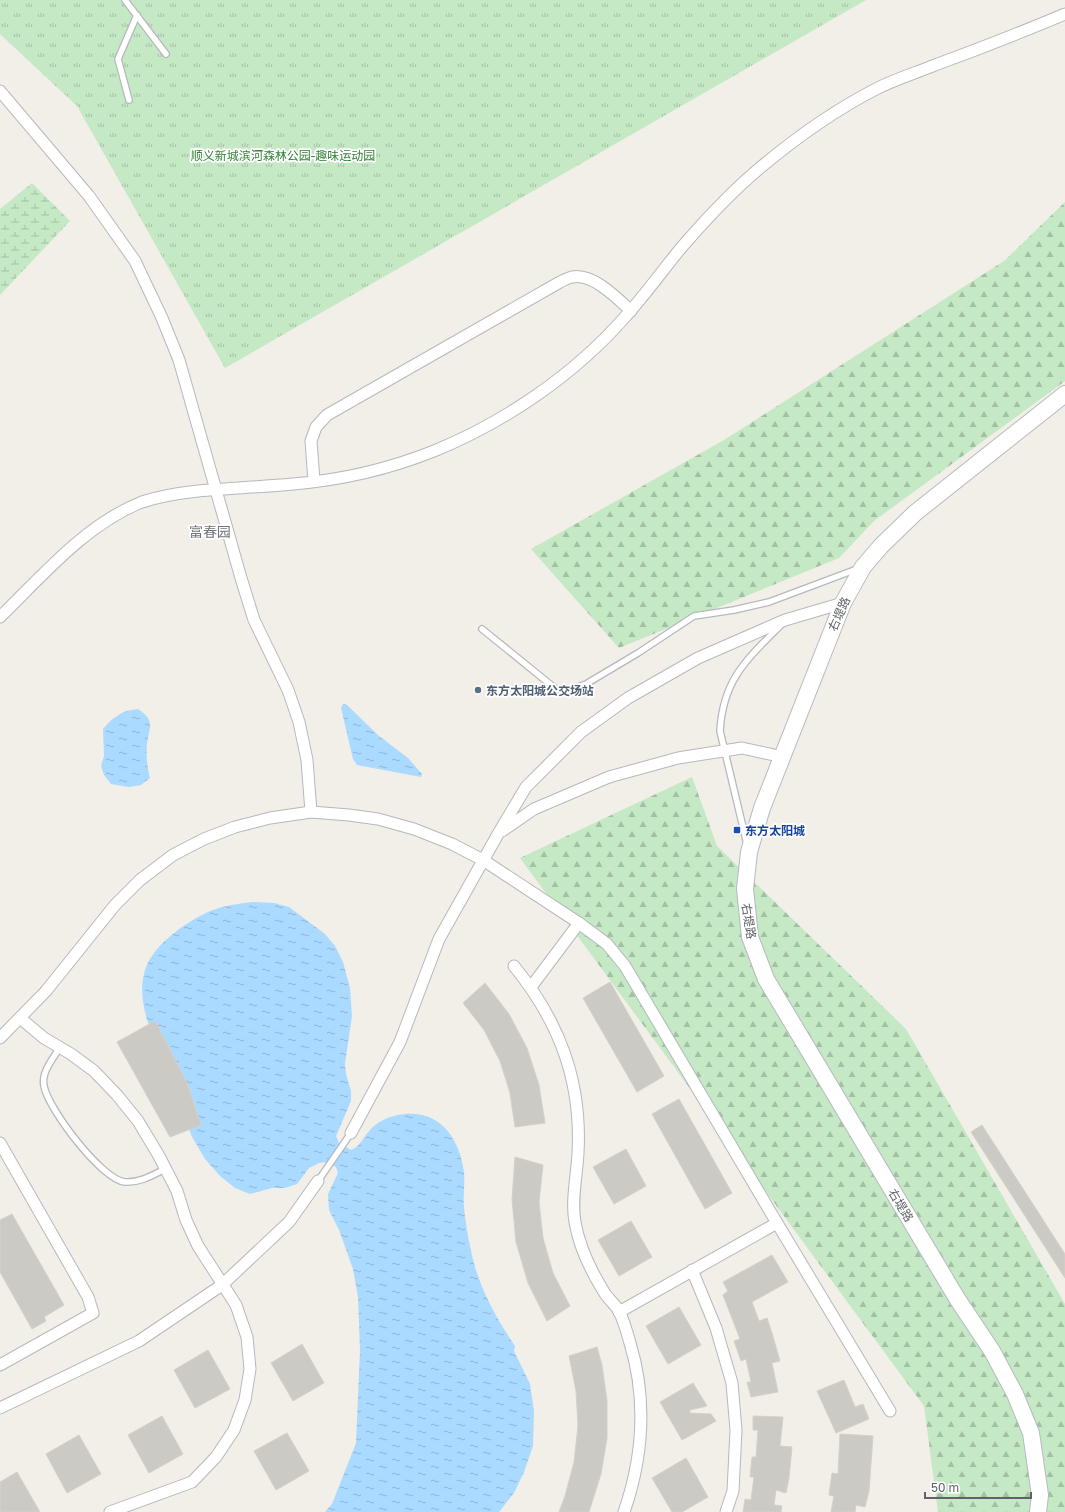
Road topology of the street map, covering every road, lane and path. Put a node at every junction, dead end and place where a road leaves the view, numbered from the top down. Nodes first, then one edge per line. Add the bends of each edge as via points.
1 (126, 0) edge
2 (1065, 14) edge
3 (136, 15) junction
4 (166, 54) dead end
5 (0, 91) edge
6 (129, 100) dead end
7 (631, 311) junction
8 (1065, 394) edge
9 (314, 481) junction
10 (215, 489) junction
11 (863, 567) junction
12 (843, 603) junction
13 (1, 612) edge
14 (786, 620) junction
15 (482, 628) dead end
16 (724, 751) junction
17 (783, 757) junction
18 (311, 812) junction
19 (498, 834) junction
20 (749, 852) junction
21 (483, 860) junction
22 (579, 923) junction
23 (514, 966) dead end
24 (531, 987) junction
25 (20, 1018) junction
26 (0, 1038) edge
27 (60, 1047) junction
28 (351, 1133) joint
29 (0, 1143) edge
30 (166, 1169) junction
31 (318, 1181) joint
32 (777, 1223) junction
33 (692, 1270) junction
34 (222, 1285) junction
35 (619, 1312) junction
36 (0, 1365) edge
37 (0, 1408) edge
38 (890, 1411) dead end
39 (110, 1512) edge
40 (624, 1512) edge
41 (726, 1512) edge
42 (1038, 1512) edge

1 - 3 lane
2 - 7 street via 879,87 803,134 760,168 715,210
3 - 4 lane
3 - 6 lane via 118,59
5 - 10 street via 89,196 135,261 179,360
7 - 9 street via 592,351 553,383 471,434 391,466 347,477
7 - 9 street via 609,290 588,279 573,277 560,282 327,415 316,427 311,441
8 - 11 main road, 右堤路 via 915,513
9 - 10 street
10 - 13 street via 144,501 114,515 57,560
10 - 18 street via 254,620 288,690 298,722 306,760
11 - 12 main road, 右堤路
11 - 15 lane via 769,602 694,616 586,684 570,690 556,689
12 - 14 street
12 - 17 main road, 右堤路
14 - 16 lane via 744,663 729,687 721,713 720,731
14 - 19 street via 692,662 628,698 582,732 526,787
16 - 17 street via 742,748
16 - 19 street via 678,758 609,776 534,809
16 - 20 lane
17 - 20 main road, 右堤路 via 762,808
18 - 21 street via 378,819 414,829
18 - 25 street via 270,818 235,827 173,855 140,880 115,904 46,990
19 - 21 street
20 - 42 main road, 右堤路 via 745,889 750,937 766,979 958,1300 992,1351 1015,1394 1031,1433 1040,1495
21 - 22 street
21 - 28 street via 438,939 400,1042
22 - 24 street
22 - 32 street via 607,944 625,966
23 - 24 street
24 - 35 street via 563,1048 573,1081 577,1108 578,1152 574,1190 575,1222 584,1252 604,1292
25 - 26 street
25 - 27 street via 44,1038
27 - 30 street via 94,1071 117,1095 138,1121
27 - 30 lane via 44,1074 44,1086 53,1107 76,1142 107,1174 124,1182 140,1181
28 - 31 lane
29 - 36 street via 88,1297 93,1313
30 - 34 street via 198,1246
31 - 34 street via 289,1222
32 - 33 street
32 - 38 street
33 - 35 street
33 - 41 street via 716,1328 732,1383 736,1430 733,1491
34 - 37 street via 139,1341
34 - 39 street via 236,1306 247,1337 250,1369 245,1400 234,1430 216,1457 192,1482
35 - 40 street via 634,1358 641,1400 640,1443 632,1489

